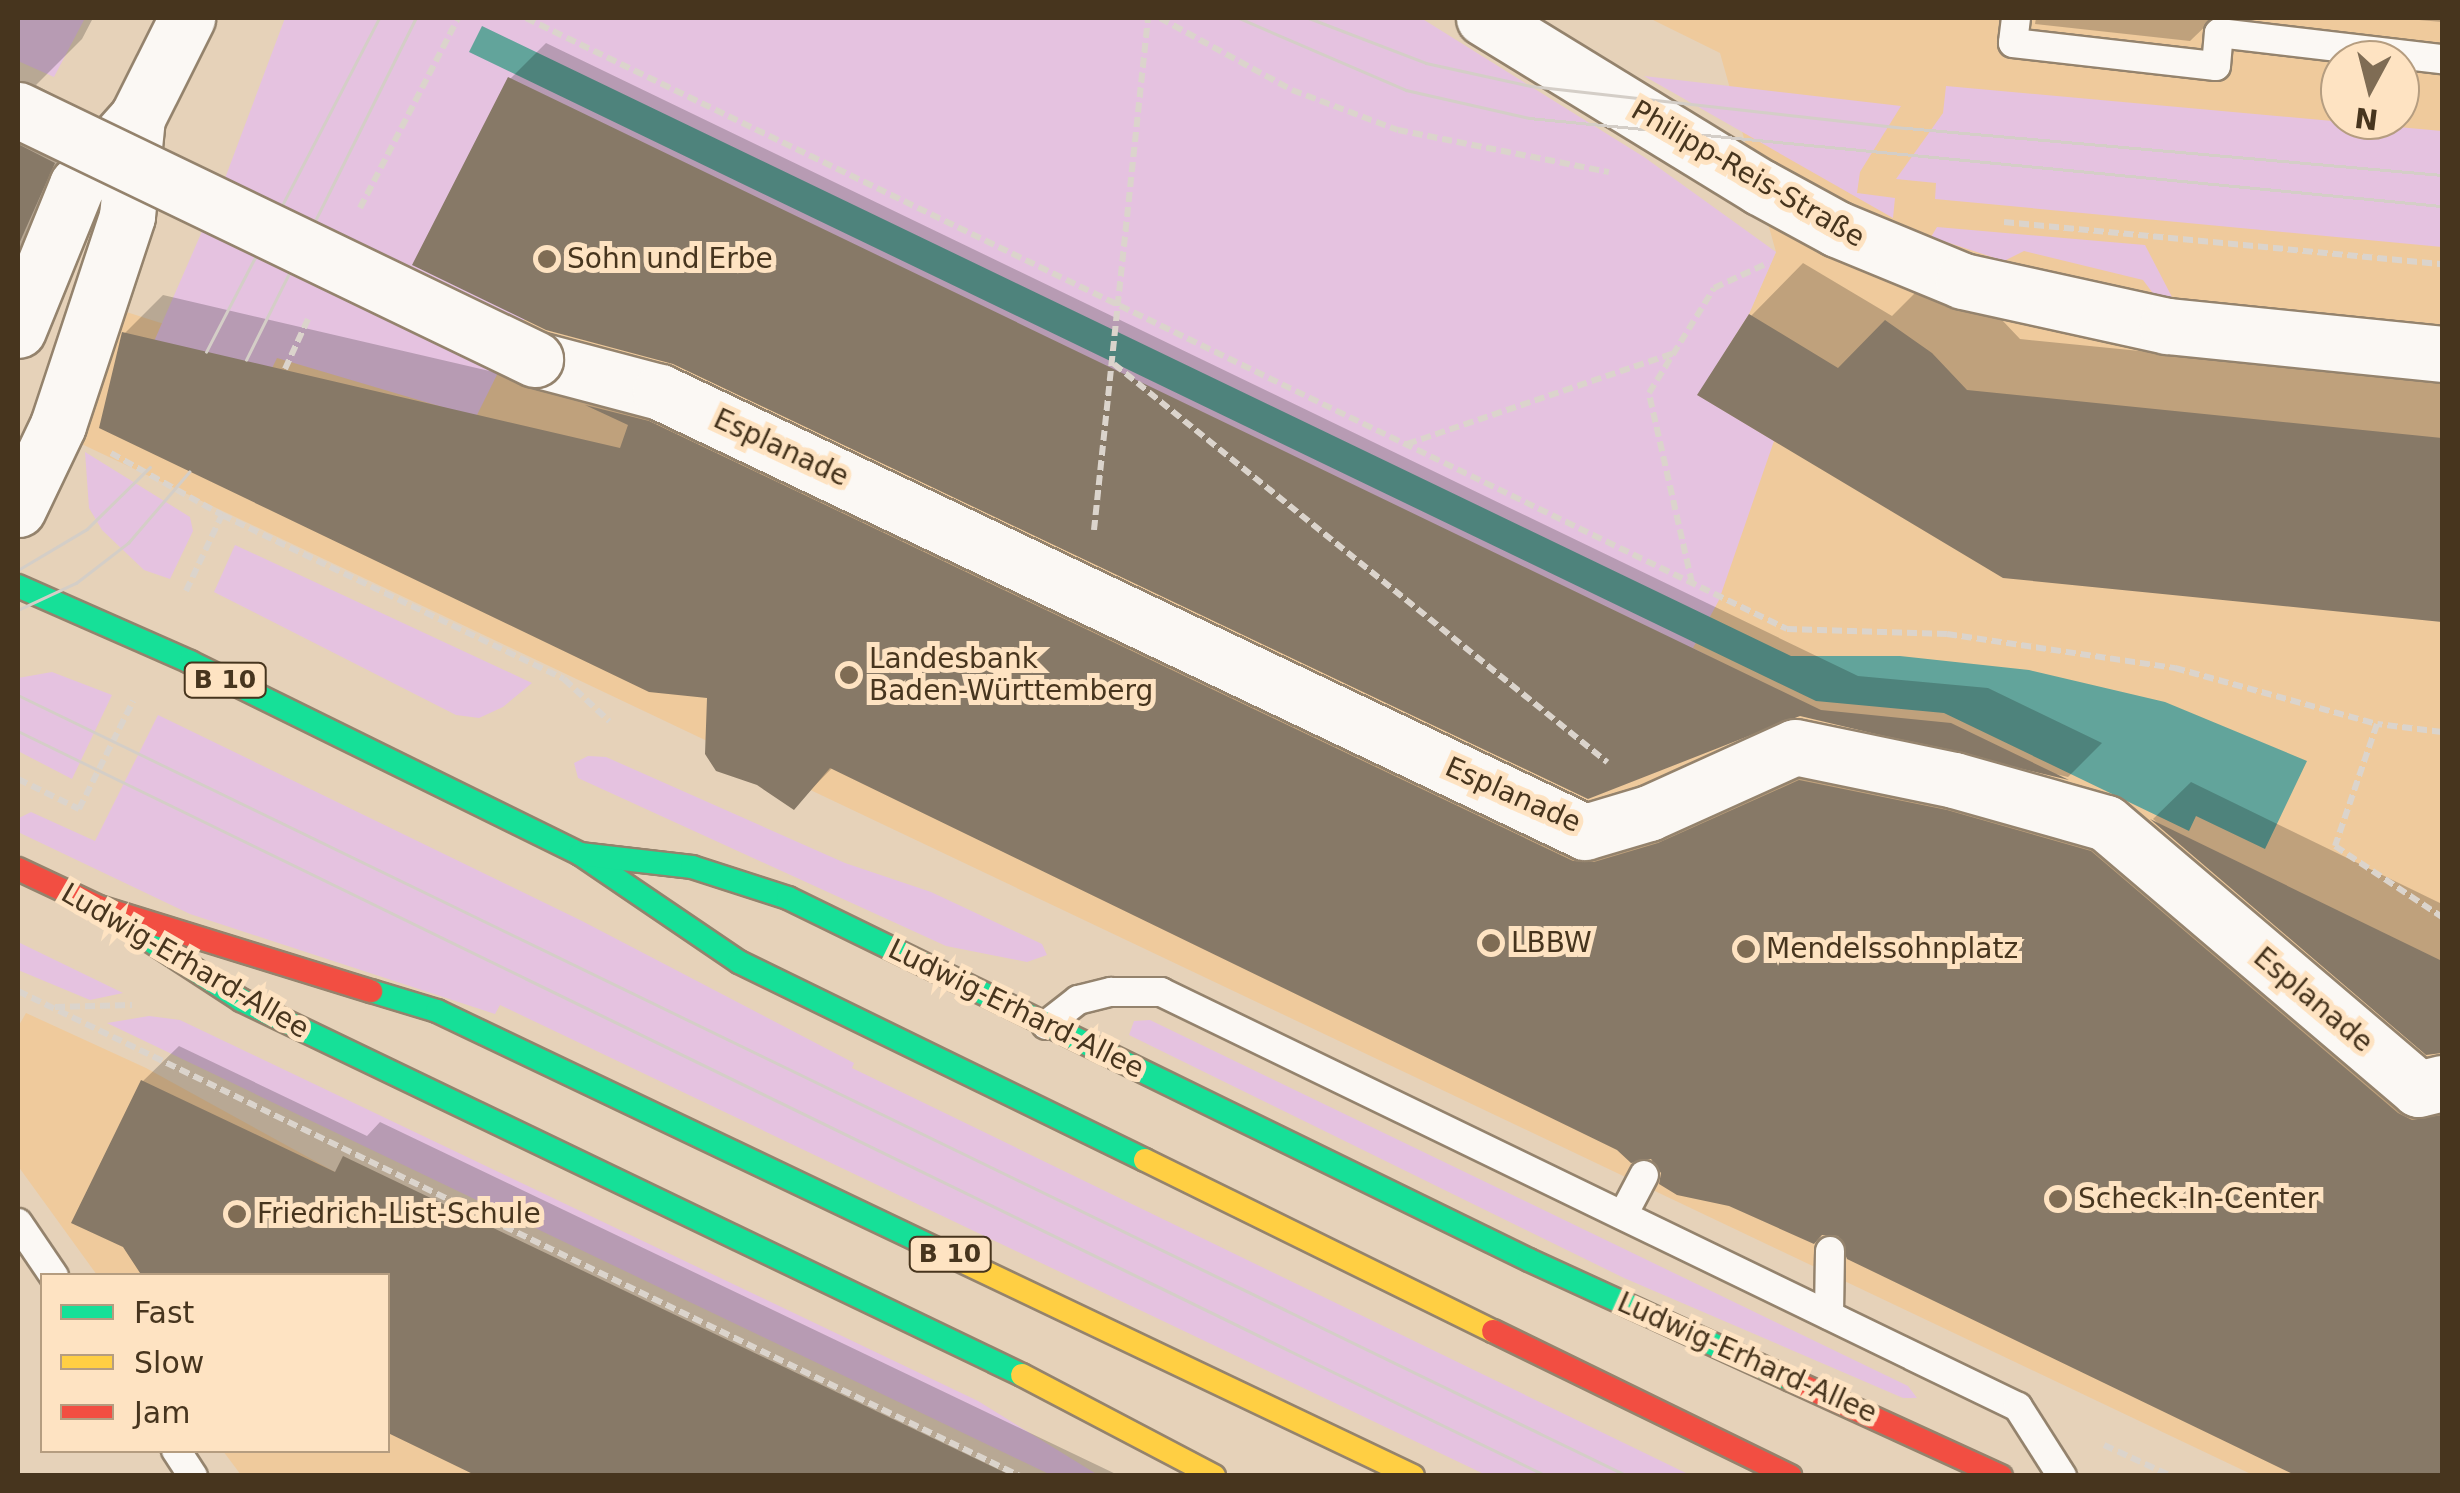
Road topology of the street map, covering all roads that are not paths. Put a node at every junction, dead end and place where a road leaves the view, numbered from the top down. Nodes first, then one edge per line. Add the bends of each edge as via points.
1 (188, 18) edge
2 (2016, 18) edge
3 (1507, 24) edge
4 (2442, 59) edge
5 (18, 110) edge
6 (137, 118) junction
7 (18, 330) edge
8 (2442, 354) edge
9 (18, 509) edge
10 (18, 586) edge
11 (580, 854) junction
12 (18, 869) edge
13 (99, 907) junction
14 (1046, 1026) junction
15 (2442, 1082) edge
16 (1644, 1175) dead end
17 (1623, 1216) junction
18 (18, 1223) edge
19 (1830, 1251) dead end
20 (52, 1273) edge
21 (1829, 1315) junction
22 (178, 1453) edge
23 (193, 1476) edge
24 (1214, 1476) edge
25 (1413, 1476) edge
26 (1790, 1476) edge
27 (2001, 1476) edge
28 (2062, 1476) edge

1 - 6 street
2 - 4 lane via 2013,43 2216,66 2219,34
3 - 8 street, Philipp-Reis-Straße via 1837,229 1963,281 2098,314
5 - 15 street, Esplanade, bridge via 660,392 1585,832 1649,813 1795,747 1954,780 2106,823 2418,1090
6 - 7 street via 78,185
6 - 9 street via 127,216 58,426
10 - 11 main road, Ludwig-Erhard-Allee / B 10 via 190,662
11 - 14 main road, Ludwig-Erhard-Allee via 692,868 788,898
11 - 26 main road, B 10 via 739,962
12 - 13 main road, Ludwig-Erhard-Allee / B 10
13 - 24 main road, Ludwig-Erhard-Allee via 240,1000 992,1360
13 - 25 main road, B 10 via 436,1011
14 - 17 lane via 1078,1000 1161,992
14 - 27 main road, Ludwig-Erhard-Allee via 1529,1260
16 - 17 lane
17 - 21 lane
18 - 20 lane
19 - 21 lane
21 - 28 lane via 2018,1407
22 - 23 lane

